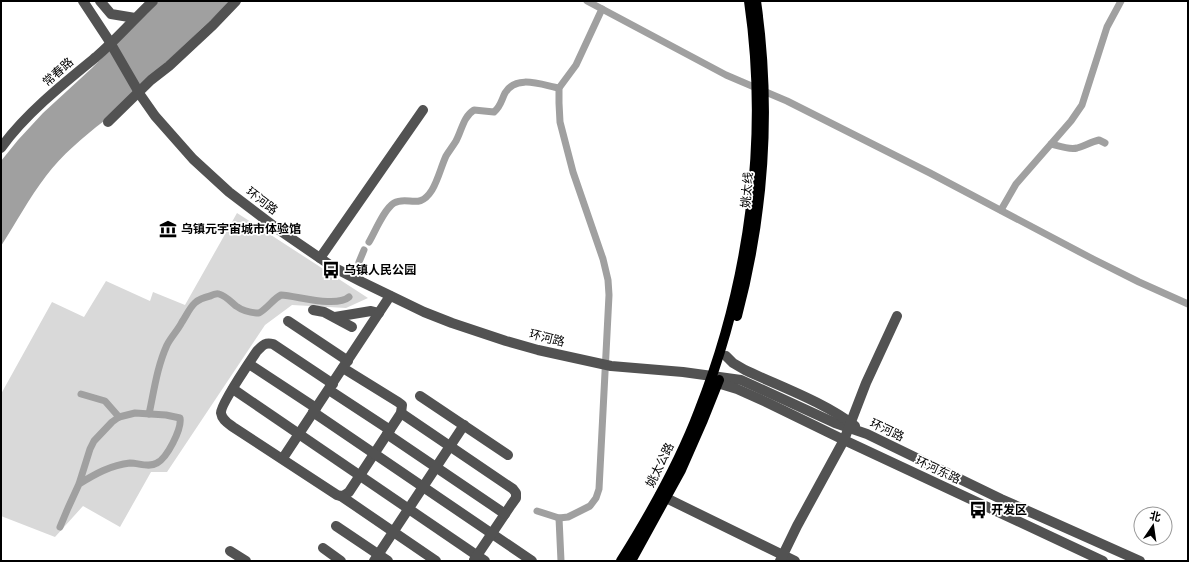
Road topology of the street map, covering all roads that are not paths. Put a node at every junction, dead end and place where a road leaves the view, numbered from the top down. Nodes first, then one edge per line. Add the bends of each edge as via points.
1 (83, 1) edge
2 (100, 1) edge
3 (153, 1) edge
4 (236, 1) edge
5 (749, 1) edge
6 (756, 1) edge
7 (135, 18) junction
8 (759, 73) junction
9 (423, 110) dead end
10 (760, 110) junction
11 (108, 122) dead end
12 (1, 148) edge
13 (320, 258) junction
14 (390, 296) junction
15 (313, 310) dead end
16 (379, 313) junction
17 (897, 316) dead end
18 (335, 317) junction
19 (288, 321) dead end
20 (352, 326) dead end
21 (726, 356) junction
22 (249, 364) junction
23 (346, 364) junction
24 (715, 379) junction
25 (331, 387) junction
26 (234, 389) junction
27 (420, 396) dead end
28 (315, 410) junction
29 (401, 413) junction
30 (464, 425) junction
31 (388, 432) junction
32 (299, 434) junction
33 (867, 434) junction
34 (844, 440) junction
35 (450, 446) junction
36 (374, 453) junction
37 (508, 455) dead end
38 (283, 458) junction
39 (436, 467) junction
40 (360, 475) junction
41 (423, 486) junction
42 (341, 496) junction
43 (663, 497) junction
44 (408, 509) junction
45 (505, 514) junction
46 (336, 526) dead end
47 (393, 532) junction
48 (492, 533) junction
49 (323, 548) dead end
50 (230, 551) dead end
51 (376, 558) edge
52 (782, 558) edge
53 (479, 559) edge
54 (246, 561) edge
55 (341, 561) edge
56 (388, 561) edge
57 (436, 561) edge
58 (532, 561) edge
59 (621, 561) edge
60 (631, 561) edge
61 (795, 561) edge
62 (1103, 561) edge
63 (1140, 561) edge

1 - 13 street, 环河路 via 140,96 171,135 211,176 257,214
2 - 7 street via 111,14
3 - 7 street, 常春路
4 - 11 street
5 - 8 main road, 姚太线
6 - 8 main road, 姚太线 via 760,30
7 - 12 street, 常春路 via 97,56 24,121
8 - 10 main road, 姚太线
9 - 13 street
10 - 21 main road, 姚太线 via 761,174 756,227 741,303
10 - 24 main road, 姚太线 via 746,243
13 - 14 street, 环河路
14 - 16 street
14 - 24 street, 环河路 via 477,332 538,350 641,374
15 - 18 street
16 - 18 street via 371,311
16 - 23 street
17 - 34 street via 866,383
18 - 20 street
19 - 23 street
21 - 24 main road, 姚太线
21 - 33 street via 745,370 844,417
22 - 25 street via 263,345 273,344
22 - 26 street
22 - 28 street
23 - 25 street
23 - 29 street via 398,402 402,406
24 - 33 street, 环河路 via 741,380 834,423
24 - 34 street, 环河东路
24 - 43 main road, 姚太公路
25 - 28 street
25 - 31 street
26 - 32 street
26 - 38 street via 221,410 224,420
27 - 30 street
28 - 32 street
28 - 36 street
29 - 31 street
29 - 35 street
30 - 35 street
30 - 37 street
31 - 36 street
31 - 39 street
32 - 38 street
32 - 40 street
33 - 63 street, 环河路 via 1001,499
34 - 52 street
34 - 62 street, 环河东路
35 - 39 street
35 - 45 street via 514,489 516,498
36 - 40 street
36 - 41 street
38 - 42 street
39 - 41 street
39 - 45 street
40 - 42 street via 349,492
40 - 44 street
41 - 44 street
41 - 48 street
42 - 47 street
43 - 52 street
43 - 59 main road, 姚太公路
43 - 60 main road, 姚太公路
44 - 47 street
44 - 53 street
45 - 48 street
46 - 51 street
47 - 51 street
47 - 57 street
48 - 53 street
48 - 58 street
49 - 55 street
50 - 54 street
51 - 56 street
52 - 61 street

